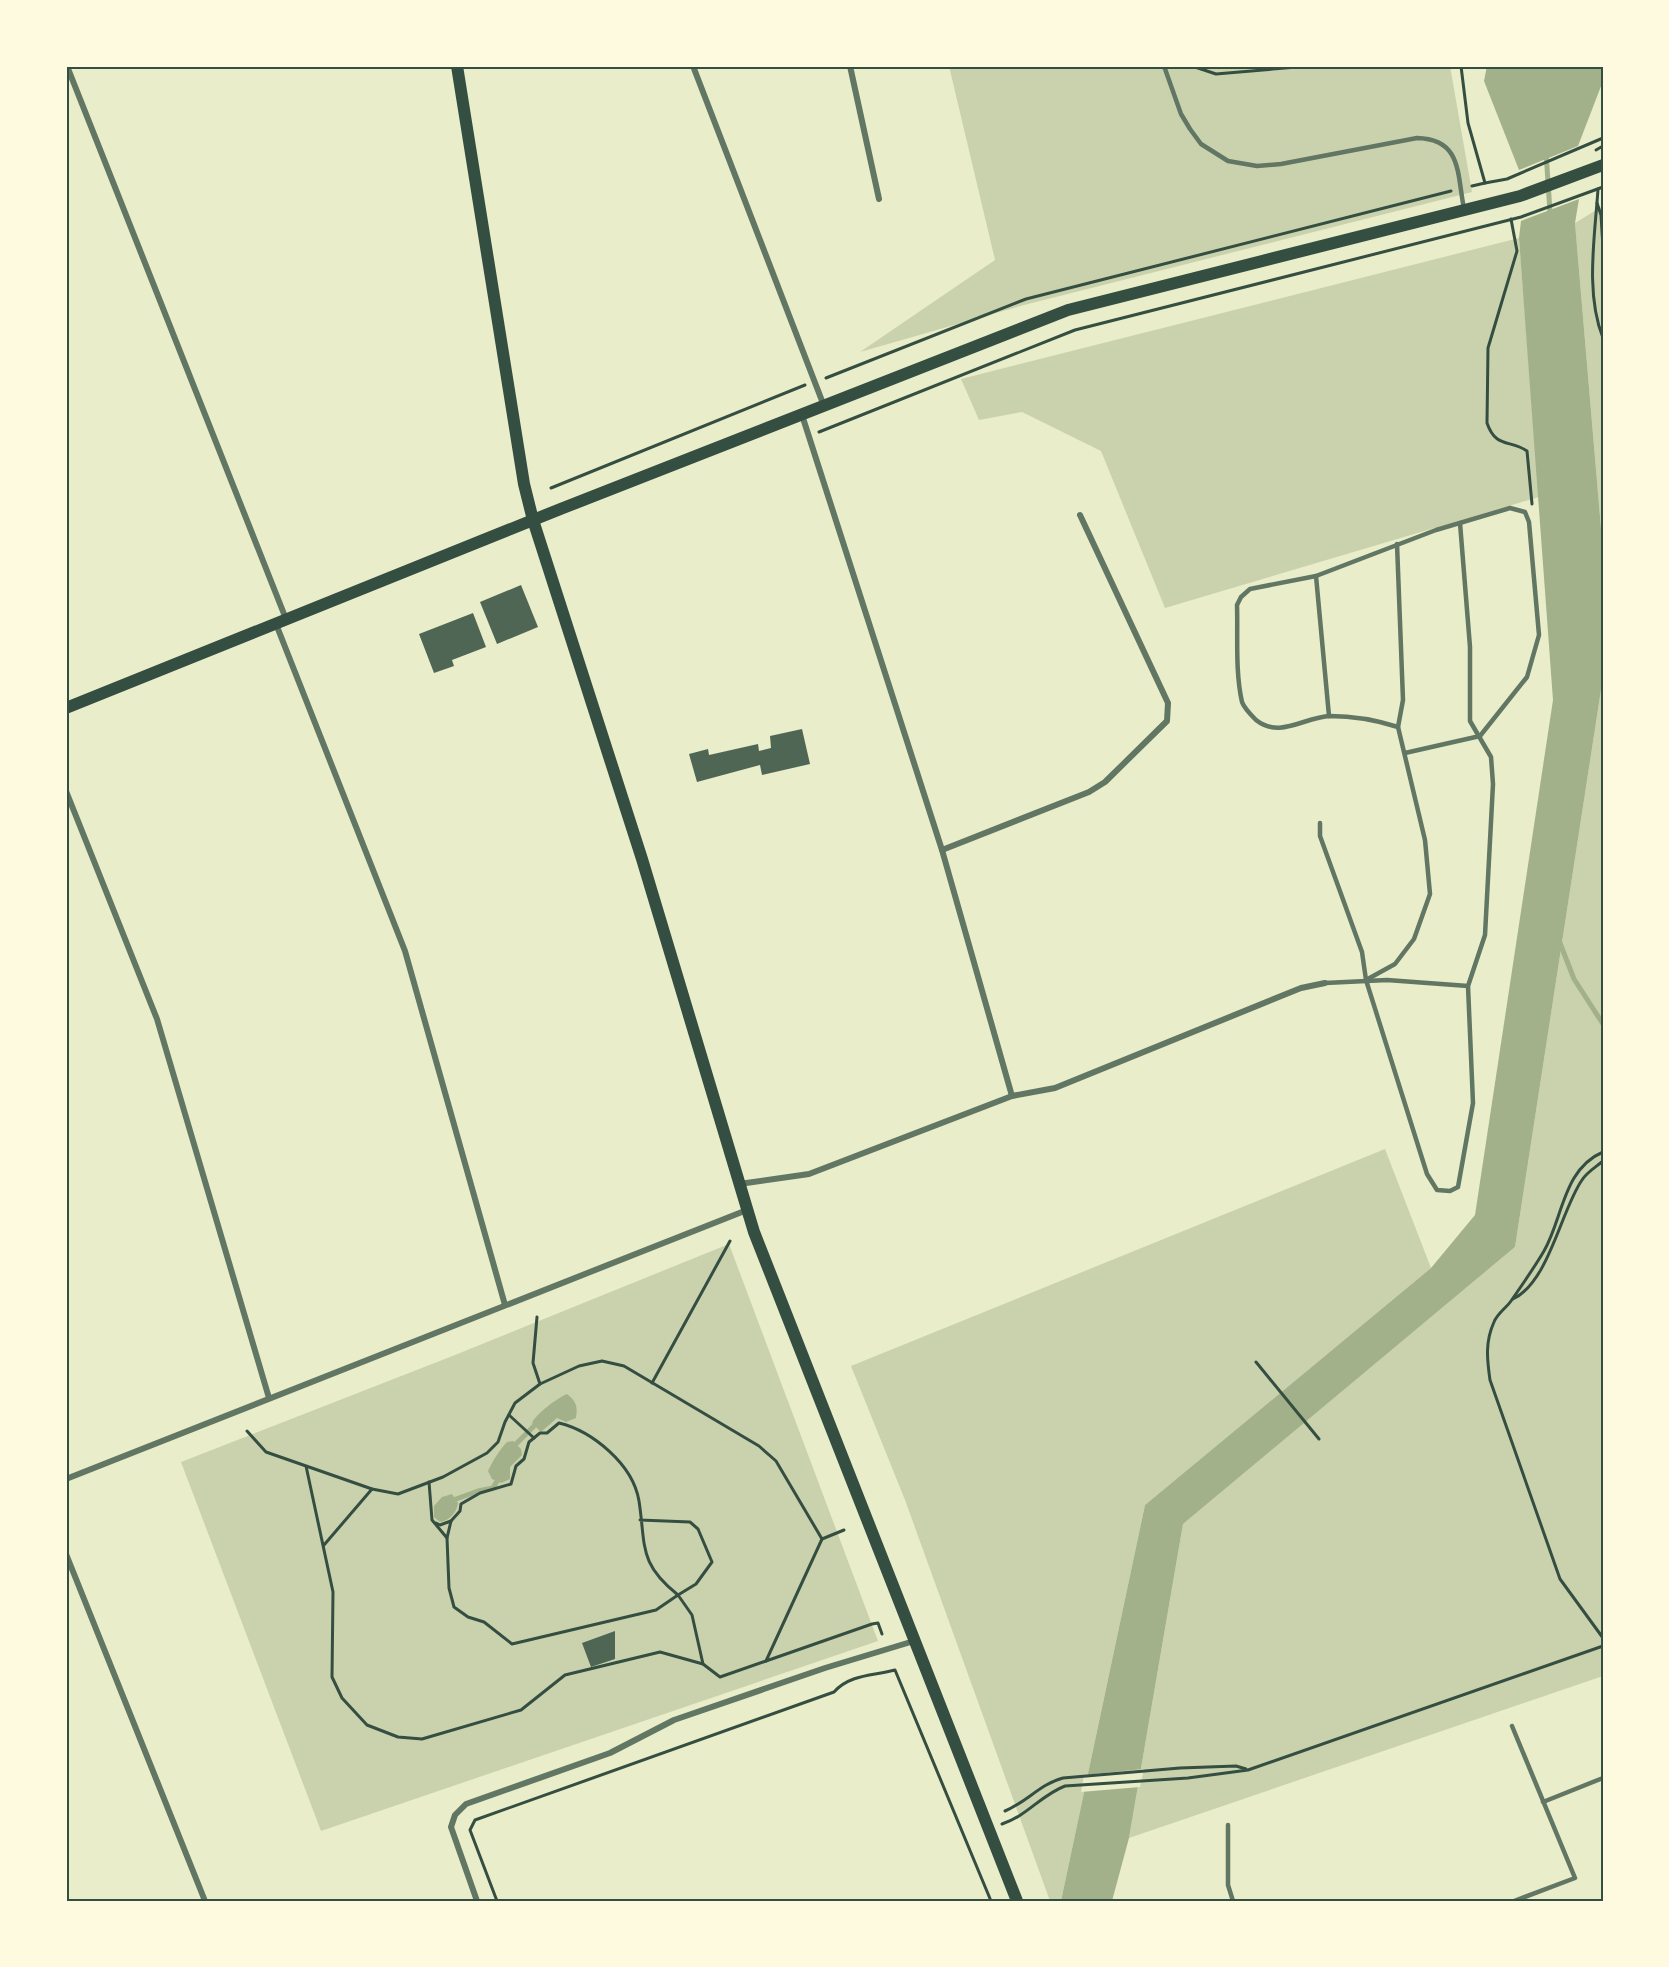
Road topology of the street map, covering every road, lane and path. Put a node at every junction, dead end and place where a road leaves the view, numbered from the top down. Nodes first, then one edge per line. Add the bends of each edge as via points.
1 (67, 66) edge
2 (457, 66) edge
3 (693, 66) edge
4 (850, 66) edge
5 (1164, 66) edge
6 (1192, 66) edge
7 (1309, 66) edge
8 (1461, 66) edge
9 (1603, 138) edge
10 (1603, 165) edge
11 (1603, 187) edge
12 (1598, 189) junction
13 (879, 199) dead end
14 (1597, 202) junction
15 (1464, 211) junction
16 (1511, 219) junction
17 (1603, 248) edge
18 (1603, 338) edge
19 (824, 406) junction
20 (802, 415) junction
21 (809, 436) junction
22 (1531, 489) dead end
23 (1080, 515) dead end
24 (533, 520) junction
25 (1460, 523) junction
26 (1397, 544) junction
27 (1316, 576) junction
28 (281, 622) junction
29 (66, 708) edge
30 (1329, 716) junction
31 (1398, 727) junction
32 (1480, 736) junction
33 (1406, 753) junction
34 (66, 791) edge
35 (1320, 823) dead end
36 (942, 850) junction
37 (1366, 980) junction
38 (1325, 983) joint
39 (1468, 986) junction
40 (1011, 1096) junction
41 (1603, 1152) edge
42 (1603, 1161) edge
43 (739, 1184) junction
44 (747, 1210) junction
45 (730, 1240) dead end
46 (1512, 1300) junction
47 (506, 1305) junction
48 (537, 1317) dead end
49 (1256, 1362) dead end
50 (652, 1383) junction
51 (540, 1384) junction
52 (268, 1398) junction
53 (508, 1415) junction
54 (247, 1431) dead end
55 (534, 1438) junction
56 (1319, 1439) dead end
57 (306, 1466) junction
58 (66, 1479) edge
59 (429, 1482) junction
60 (372, 1490) junction
61 (432, 1520) junction
62 (640, 1520) junction
63 (451, 1521) junction
64 (844, 1530) dead end
65 (447, 1538) junction
66 (822, 1539) junction
67 (324, 1545) junction
68 (66, 1554) edge
69 (678, 1595) junction
70 (882, 1634) dead end
71 (1603, 1638) edge
72 (914, 1641) junction
73 (1603, 1647) edge
74 (765, 1661) junction
75 (703, 1664) junction
76 (1512, 1726) dead end
77 (1248, 1770) junction
78 (1603, 1778) edge
79 (1544, 1802) junction
80 (1005, 1811) dead end
81 (1228, 1825) dead end
82 (986, 1829) junction
83 (205, 1901) edge
84 (477, 1901) edge
85 (497, 1901) edge
86 (991, 1901) edge
87 (1017, 1901) edge
88 (1233, 1901) edge
89 (1514, 1901) edge

1 - 28 street
2 - 24 main road
3 - 19 street
4 - 13 street
5 - 15 lane via 1190,129 1202,144 1228,161 1257,166 1281,164 1432,138 1447,146 1455,157
6 - 7 path via 1216,74
8 - 9 path via 1468,123 1485,183 1507,179
10 - 15 main road via 1520,196
11 - 12 path
12 - 14 path
12 - 16 path
14 - 17 path
14 - 18 path via 1594,270
15 - 19 main road via 1068,310
16 - 21 path via 1076,330
16 - 22 path via 1517,251 1488,348 1487,423 1497,440 1520,445 1527,451
19 - 20 main road
20 - 21 street
20 - 24 main road
21 - 36 street
23 - 36 street via 1168,703 1167,721 1106,782 1089,792
24 - 28 main road
24 - 43 main road via 642,859
25 - 26 lane
25 - 32 lane via 1470,647 1470,721
25 - 32 lane via 1510,508 1525,512 1529,522 1539,635 1527,677
26 - 27 lane
26 - 31 lane via 1403,700
27 - 30 lane
27 - 30 lane via 1251,589 1241,597 1237,605 1240,678 1243,704 1263,724 1277,729
28 - 29 main road
28 - 47 street via 405,951
30 - 31 lane via 1372,719
31 - 33 lane
32 - 33 lane
32 - 39 lane via 1491,757 1493,784 1485,935
33 - 37 lane via 1425,840 1430,894 1414,939 1395,964
34 - 52 street via 157,1019
35 - 37 lane via 1320,836 1362,952
36 - 40 street
37 - 38 lane
37 - 39 lane
37 - 39 lane via 1427,1174 1437,1190 1450,1191 1458,1187 1473,1103
38 - 40 street via 1301,988 1055,1088
40 - 43 street via 809,1174
41 - 46 path via 1586,1164 1565,1192 1554,1231
42 - 46 path via 1583,1178 1535,1278
43 - 44 main road
44 - 47 street
44 - 72 main road
45 - 50 path
46 - 71 path via 1494,1320 1485,1349 1490,1380 1560,1579
47 - 52 street
48 - 51 path via 533,1363
49 - 56 path
50 - 51 path via 624,1366 602,1361 579,1366
50 - 66 path via 759,1446 776,1461
51 - 53 path via 516,1403
52 - 58 street
53 - 55 path
53 - 59 path via 498,1442 487,1453
54 - 57 path via 266,1452
55 - 62 path via 559,1423 574,1427 611,1453 639,1498
55 - 63 path via 516,1466 511,1484 480,1493 461,1504
57 - 60 path
57 - 67 path
59 - 60 path via 398,1494
59 - 61 path
60 - 67 path
61 - 63 path via 440,1525
61 - 65 path
62 - 69 path via 649,1563 660,1581
62 - 69 path via 690,1522 698,1529 712,1562 696,1584
63 - 65 path
64 - 66 path
65 - 69 path via 449,1587 454,1606 468,1617 484,1622 512,1644 656,1610
66 - 74 path
67 - 75 path via 333,1592 332,1677 342,1698 368,1725 398,1737 423,1739 522,1710 565,1675 642,1654 660,1652
68 - 83 street
69 - 75 path via 692,1615
70 - 74 path via 878,1623 872,1623
72 - 82 main road
72 - 84 street via 674,1720 610,1753 466,1804 455,1815 451,1827
73 - 77 path
74 - 75 path via 720,1677
76 - 79 lane
77 - 80 path via 1236,1766 1047,1782 1021,1804
77 - 82 path via 1065,1786 1048,1793 1020,1816
78 - 79 lane
79 - 89 lane via 1575,1878
81 - 88 lane via 1228,1885
82 - 87 main road
85 - 86 path via 470,1830 474,1820 834,1692 852,1679 895,1670

